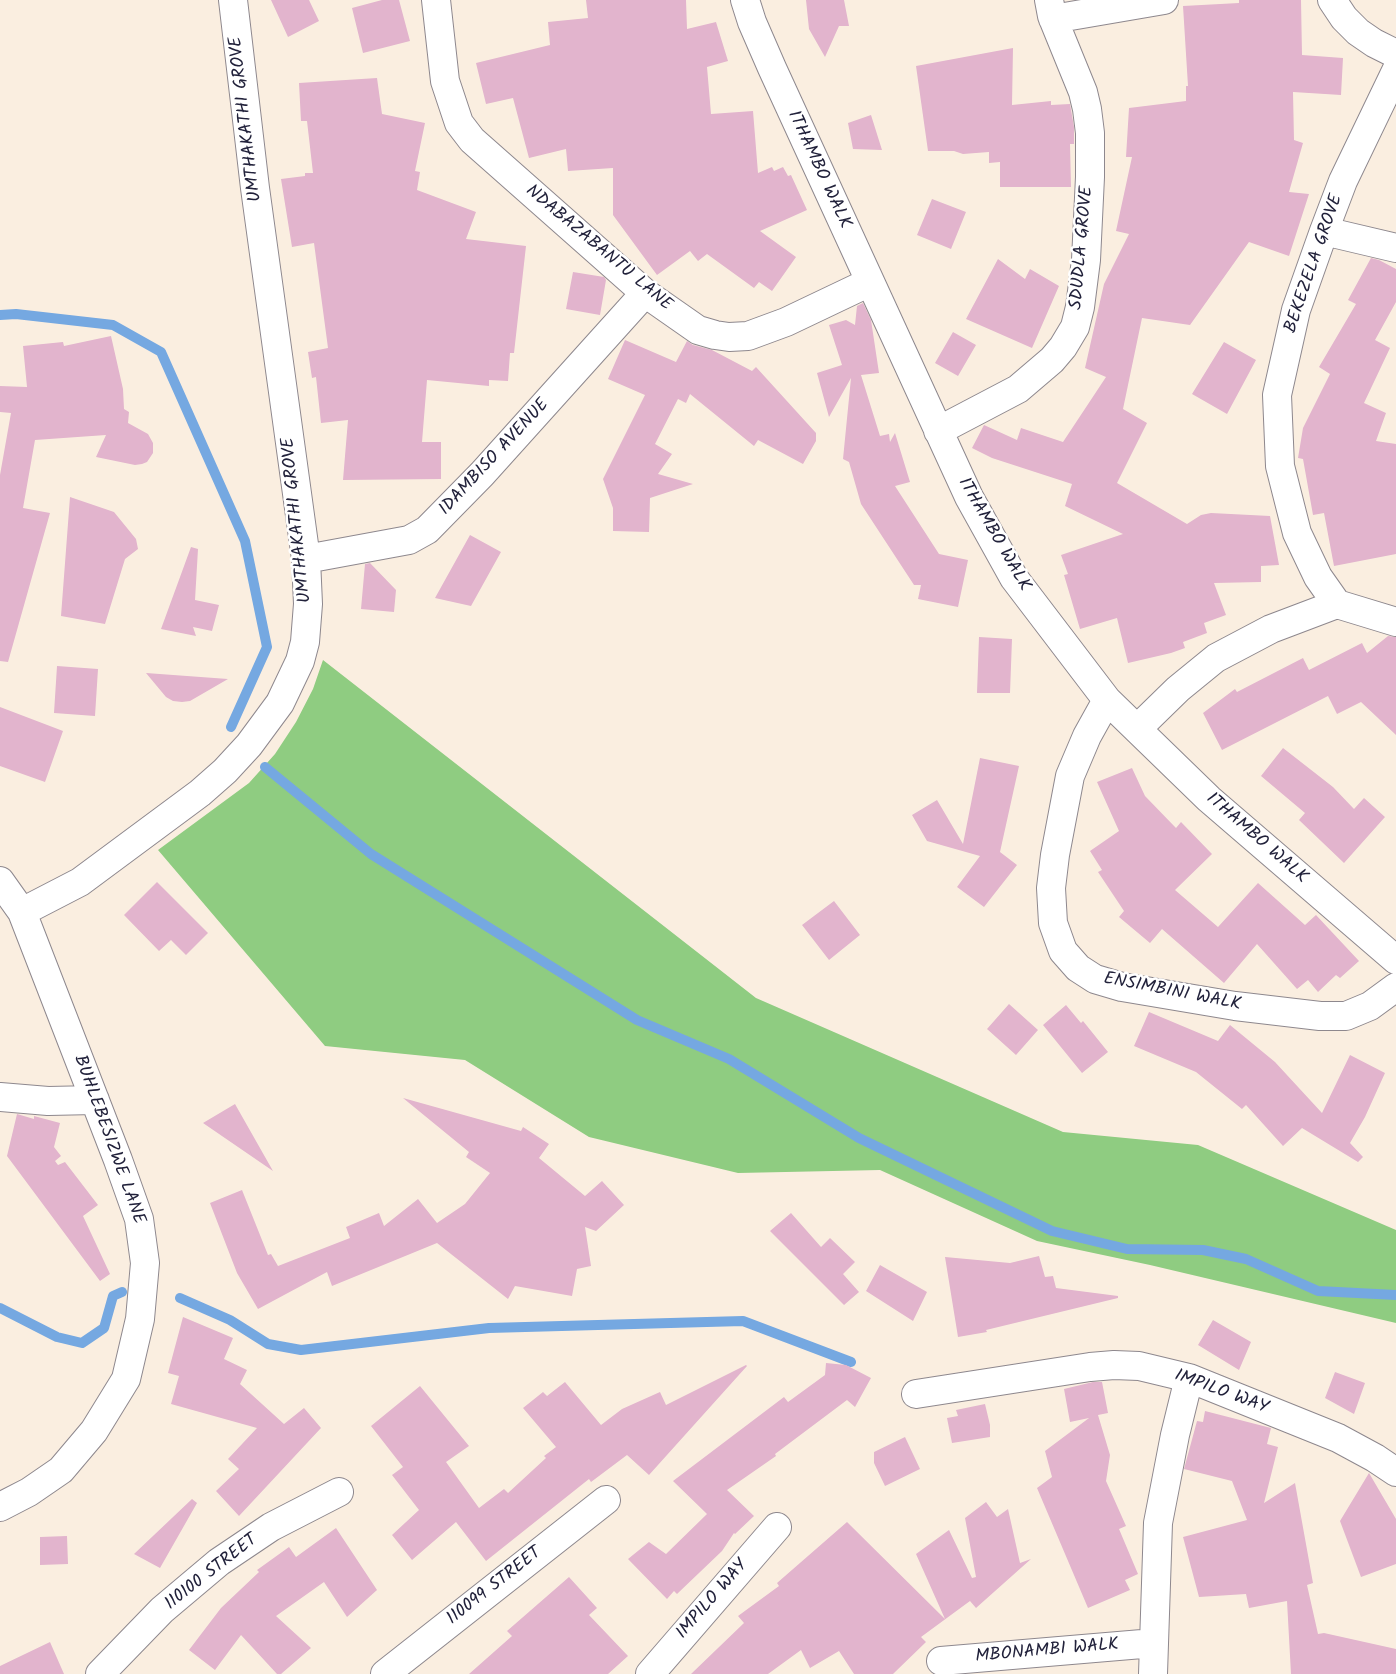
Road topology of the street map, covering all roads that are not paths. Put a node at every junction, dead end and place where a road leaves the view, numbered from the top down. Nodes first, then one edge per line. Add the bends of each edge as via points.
1 (233, 0) edge
2 (436, 0) edge
3 (745, 0) edge
4 (1164, 0) edge
5 (1332, 0) edge
6 (1051, 10) edge
7 (1396, 54) edge
8 (1396, 71) edge
9 (1324, 231) junction
10 (1396, 248) edge
11 (870, 282) junction
12 (646, 292) junction
13 (938, 430) junction
14 (306, 559) junction
15 (1338, 604) junction
16 (1396, 622) edge
17 (1107, 700) junction
18 (1137, 729) junction
19 (0, 881) edge
20 (22, 912) junction
21 (1396, 960) edge
22 (1396, 987) edge
23 (0, 1096) edge
24 (95, 1100) junction
25 (1189, 1378) junction
26 (916, 1394) dead end
27 (1396, 1472) edge
28 (339, 1492) dead end
29 (606, 1500) dead end
30 (0, 1507) edge
31 (777, 1527) dead end
32 (1154, 1643) junction
33 (941, 1661) dead end
34 (100, 1674) edge
35 (385, 1674) edge
36 (650, 1674) edge
37 (1153, 1674) edge

1 - 14 street, UMTHAKATHI GROVE via 255,188
2 - 12 street, NDABAZABANTU LANE via 444,81 459,122 472,140
3 - 11 street, ITHAMBO WALK via 768,60
4 - 6 street
5 - 7 street via 1358,32
6 - 13 street, SDUDLA GROVE via 1083,92 1090,133 1086,260 1075,327 1052,360 1018,389
8 - 9 street, BEKEZELA GROVE
9 - 10 street
9 - 15 street, BEKEZELA GROVE via 1296,310 1277,395 1280,466 1296,533 1318,577
11 - 12 street, NDABAZABANTU LANE via 767,330 729,337 698,330
11 - 13 street, ITHAMBO WALK
12 - 14 street, IDAMBISO AVENUE via 482,474 427,530 409,540
13 - 17 street, ITHAMBO WALK via 968,497 1014,578
14 - 20 street, UMTHAKATHI GROVE via 308,604 300,661 280,702 250,744 200,793 80,882
15 - 16 street
15 - 18 street via 1271,630 1216,658
17 - 18 street, ITHAMBO WALK
17 - 22 street, ENSIMBINI WALK via 1070,776 1051,888 1053,923 1063,950 1078,968 1095,979 1122,987 1320,1016 1346,1016 1370,1006
18 - 21 street, ITHAMBO WALK via 1209,799
19 - 20 street, BUHLEBESIZWE LANE
20 - 24 street, BUHLEBESIZWE LANE
23 - 24 street via 48,1101
24 - 30 street, BUHLEBESIZWE LANE via 139,1219 145,1263 140,1319 126,1379 94,1431 61,1470
25 - 26 street, IMPILO WAY via 1139,1366 1114,1365
25 - 27 street, IMPILO WAY via 1338,1438
25 - 32 street via 1158,1523
28 - 34 street, 110100 STREET via 271,1527 219,1562 162,1610
29 - 35 street, 110099 STREET
31 - 36 street, IMPILO WAY
32 - 33 street, MBONAMBI WALK
32 - 37 street

